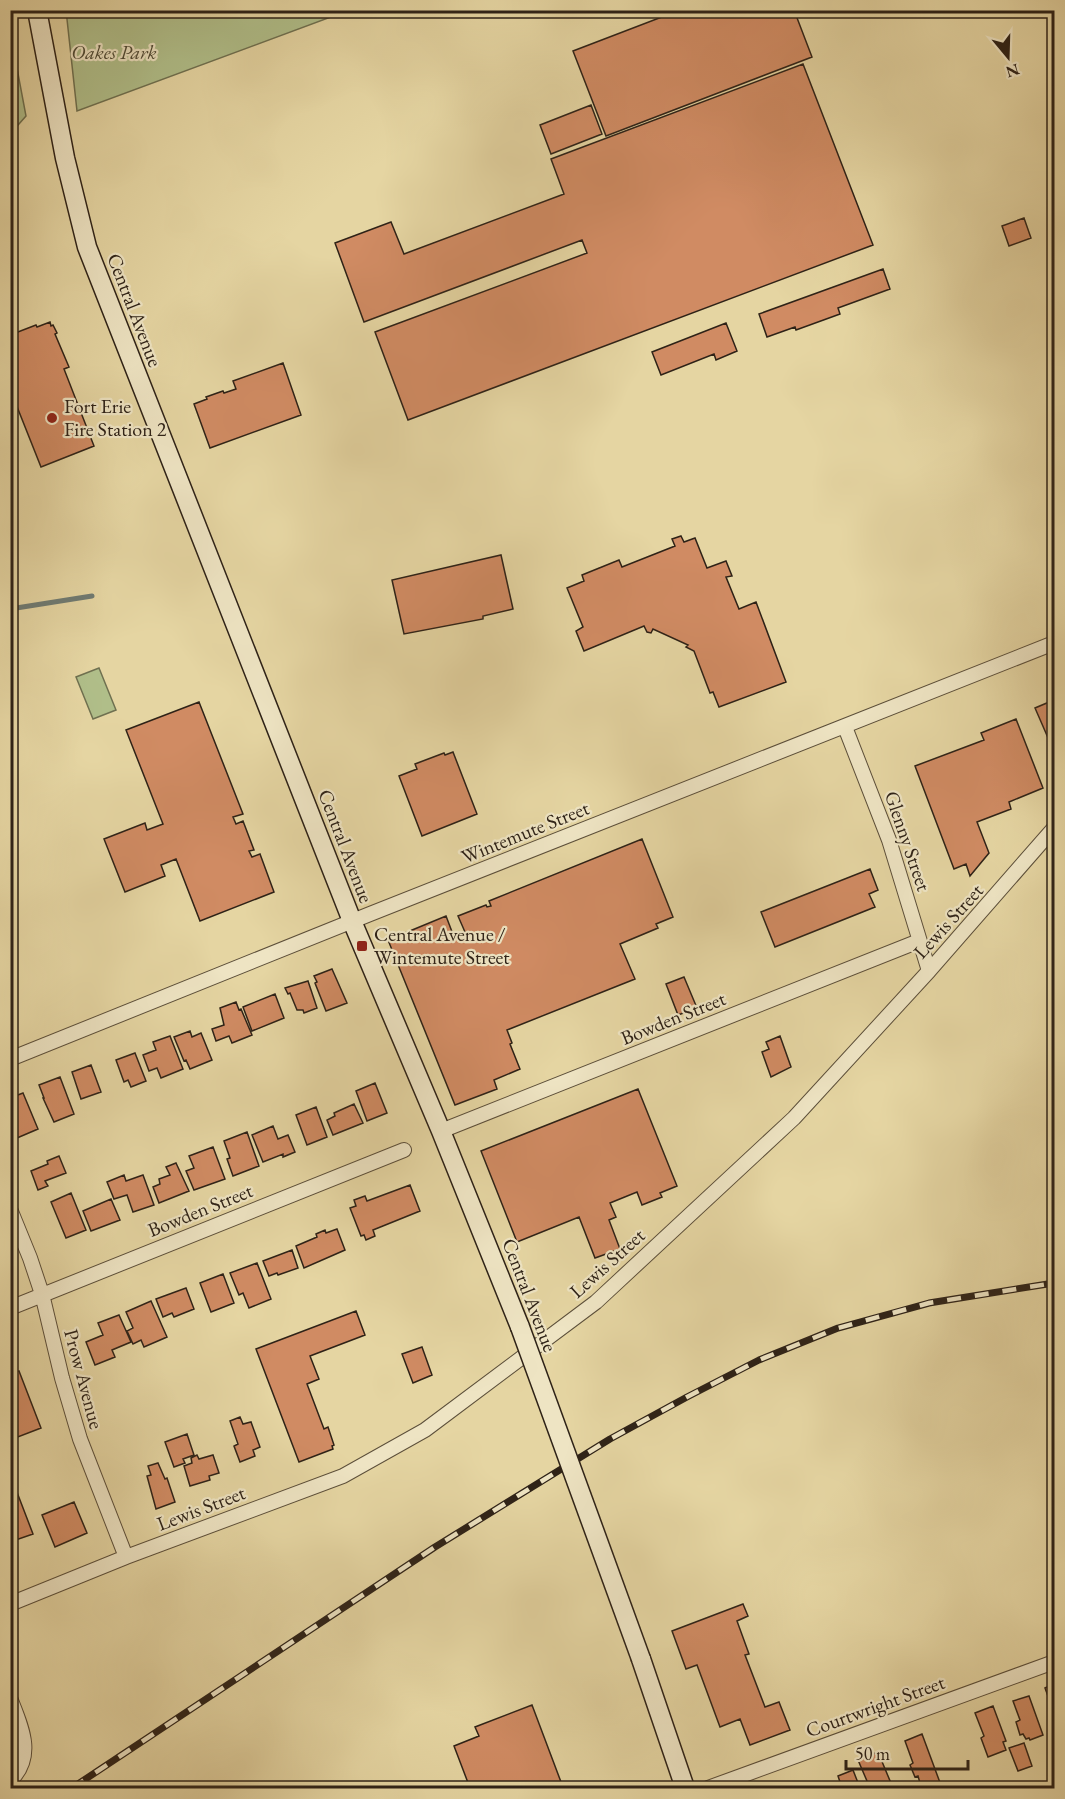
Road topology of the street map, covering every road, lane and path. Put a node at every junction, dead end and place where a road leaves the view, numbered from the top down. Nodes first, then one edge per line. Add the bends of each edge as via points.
1 (37, 10) edge
2 (1054, 643) edge
3 (845, 727) junction
4 (1054, 828) edge
5 (352, 921) junction
6 (919, 941) junction
7 (929, 971) junction
8 (10, 1059) edge
9 (441, 1131) junction
10 (404, 1150) dead end
11 (10, 1209) edge
12 (42, 1294) junction
13 (10, 1308) edge
14 (126, 1557) junction
15 (10, 1604) edge
16 (1054, 1662) edge
17 (10, 1698) edge
18 (10, 1781) edge
19 (685, 1788) edge
20 (708, 1788) edge

1 - 5 main road, Central Avenue via 65,158 87,247
2 - 3 street, Wintemute Street
3 - 5 street, Wintemute Street
3 - 6 street, Glenny Street via 889,840
4 - 7 street, Lewis Street
5 - 8 street, Wintemute Street
5 - 9 main road, Central Avenue
6 - 7 street, Glenny Street
6 - 9 street, Bowden Street
7 - 14 street, Lewis Street via 794,1118 596,1302 425,1430 343,1476
9 - 19 main road, Central Avenue, bridge via 519,1327
10 - 12 street, Bowden Street
11 - 12 street, Prow Avenue
12 - 13 street, Bowden Street
12 - 14 street, Prow Avenue via 71,1409
14 - 15 street, Lewis Street
16 - 20 street, Courtwright Street
17 - 18 street via 25,1735 26,1756

